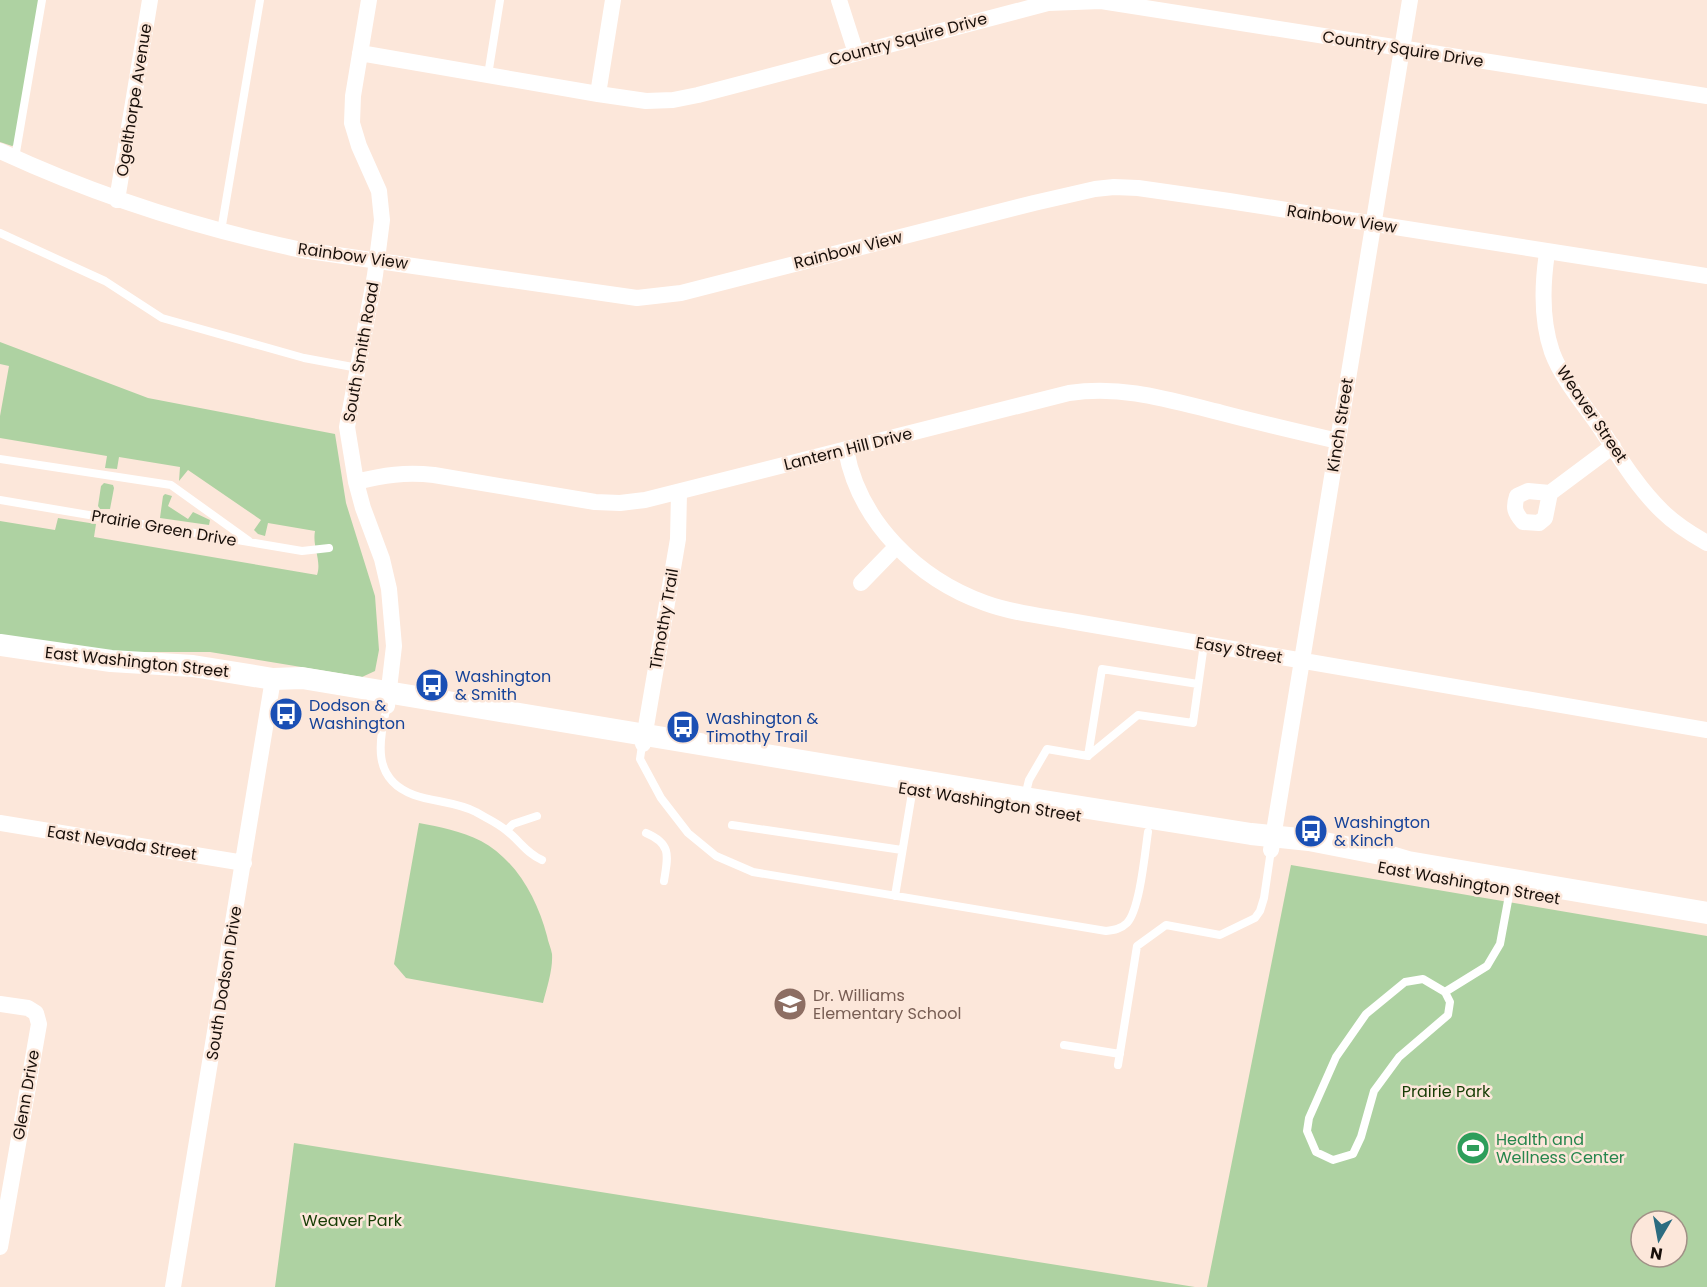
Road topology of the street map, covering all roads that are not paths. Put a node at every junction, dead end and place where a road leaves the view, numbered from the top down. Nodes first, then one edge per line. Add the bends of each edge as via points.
1 (42, 0) edge
2 (150, 0) edge
3 (260, 0) edge
4 (369, 0) edge
5 (500, 0) edge
6 (613, 0) edge
7 (839, 0) edge
8 (1410, 0) edge
9 (1402, 49) junction
10 (360, 53) junction
11 (856, 53) junction
12 (488, 75) junction
13 (598, 94) junction
14 (1707, 96) edge
15 (8, 155) edge
16 (117, 200) junction
17 (1373, 225) junction
18 (221, 231) junction
19 (0, 233) edge
20 (1547, 253) junction
21 (377, 260) junction
22 (1707, 276) edge
23 (359, 368) junction
24 (1338, 441) junction
25 (1612, 446) junction
26 (846, 450) junction
27 (0, 459) edge
28 (356, 482) junction
29 (679, 493) junction
30 (1550, 493) dead end
31 (0, 500) edge
32 (250, 542) junction
33 (1707, 543) edge
34 (896, 547) junction
35 (329, 548) dead end
36 (861, 583) dead end
37 (1204, 644) junction
38 (0, 645) edge
39 (1301, 661) junction
40 (273, 679) junction
41 (1198, 684) junction
42 (388, 699) junction
43 (1707, 730) edge
44 (643, 740) junction
45 (1088, 756) junction
46 (913, 784) junction
47 (1024, 803) junction
48 (537, 816) dead end
49 (0, 823) edge
50 (732, 825) dead end
51 (507, 830) junction
52 (1148, 832) junction
53 (646, 834) dead end
54 (1272, 844) junction
55 (902, 850) junction
56 (542, 860) dead end
57 (244, 863) junction
58 (664, 881) dead end
59 (1510, 890) junction
60 (895, 896) junction
61 (1707, 913) edge
62 (1707, 923) edge
63 (1445, 992) junction
64 (0, 1004) edge
65 (1064, 1045) dead end
66 (1120, 1054) junction
67 (1118, 1065) dead end
68 (0, 1248) edge
69 (173, 1287) edge

1 - 15 lane
2 - 16 street, Ogelthorpe Avenue
3 - 18 lane
4 - 10 street, South Smith Road
5 - 12 lane
6 - 13 street
7 - 11 street
8 - 9 street, Kinch Street
9 - 11 street, Country Squire Drive via 1101,1 1068,1 1047,3
9 - 14 street, Country Squire Drive
9 - 17 street, Kinch Street
10 - 12 street, Country Squire Drive
10 - 21 street, South Smith Road via 352,123 379,191 382,220
11 - 13 street, Country Squire Drive via 673,99 646,101
12 - 13 street, Country Squire Drive
15 - 16 street, Rainbow View
16 - 18 street, Rainbow View
17 - 20 street, Rainbow View
17 - 21 street, Rainbow View via 1138,188 1095,189 681,293 637,298
17 - 24 street, Kinch Street
18 - 21 street, Rainbow View via 302,250
19 - 23 lane via 105,281 162,318 304,358
20 - 22 street, Rainbow View
20 - 25 street, Weaver Street via 1543,303 1553,354 1566,380
21 - 23 street, South Smith Road
23 - 28 street, South Smith Road via 348,427
24 - 26 street, Lantern Hill Drive via 1150,395 1092,390
24 - 39 street, Kinch Street
25 - 30 street
25 - 33 street, Weaver Street via 1661,510
26 - 29 street, Lantern Hill Drive
26 - 34 street, Easy Street via 855,485
27 - 32 lane via 171,485
28 - 29 street, Lantern Hill Drive via 409,472 620,503
28 - 42 street, South Smith Road via 389,589 394,646
29 - 44 street, Timothy Trail via 678,539
31 - 32 lane, Prairie Green Drive
32 - 35 lane, Prairie Green Drive via 302,551
34 - 36 street
34 - 37 street, Easy Street via 955,591 1006,610
37 - 39 street, Easy Street
37 - 41 lane
38 - 40 main road, East Washington Street via 111,661 193,666
39 - 43 street, Easy Street
39 - 54 street, Kinch Street
40 - 42 main road, East Washington Street via 302,693
40 - 57 street, South Dodson Drive
41 - 45 lane via 1193,723 1138,715
41 - 45 lane via 1102,669
42 - 44 main road, East Washington Street
42 - 51 lane via 380,744 382,766 394,785 414,795 472,810
44 - 46 main road, East Washington Street
44 - 60 lane via 640,759 661,798 688,833 716,856 753,872
45 - 47 lane via 1047,749 1029,780
46 - 47 main road, East Washington Street
46 - 55 lane
47 - 52 main road, East Washington Street
47 - 54 main road, East Washington Street
48 - 51 lane
49 - 57 street, East Nevada Street
50 - 55 lane
51 - 56 lane via 530,855
52 - 54 main road, East Washington Street
52 - 60 lane via 1134,912 1116,930
53 - 58 lane via 659,839 666,848
54 - 59 main road, East Washington Street
54 - 61 main road, East Washington Street via 1309,840 1408,862
54 - 66 lane via 1264,898 1255,918 1220,935 1166,925 1137,946
55 - 60 lane
57 - 69 street, South Dodson Drive
59 - 62 main road, East Washington Street
59 - 63 lane via 1500,944 1487,966
63 - 63 lane via 1423,979 1405,982 1366,1014 1336,1057 1310,1118 1307,1131 1316,1152 1333,1160 1353,1154 1374,1091 1399,1056 1448,1015 1450,1002
64 - 68 street, Glenn Drive via 28,1008 36,1013 39,1024
65 - 66 lane
66 - 67 lane

